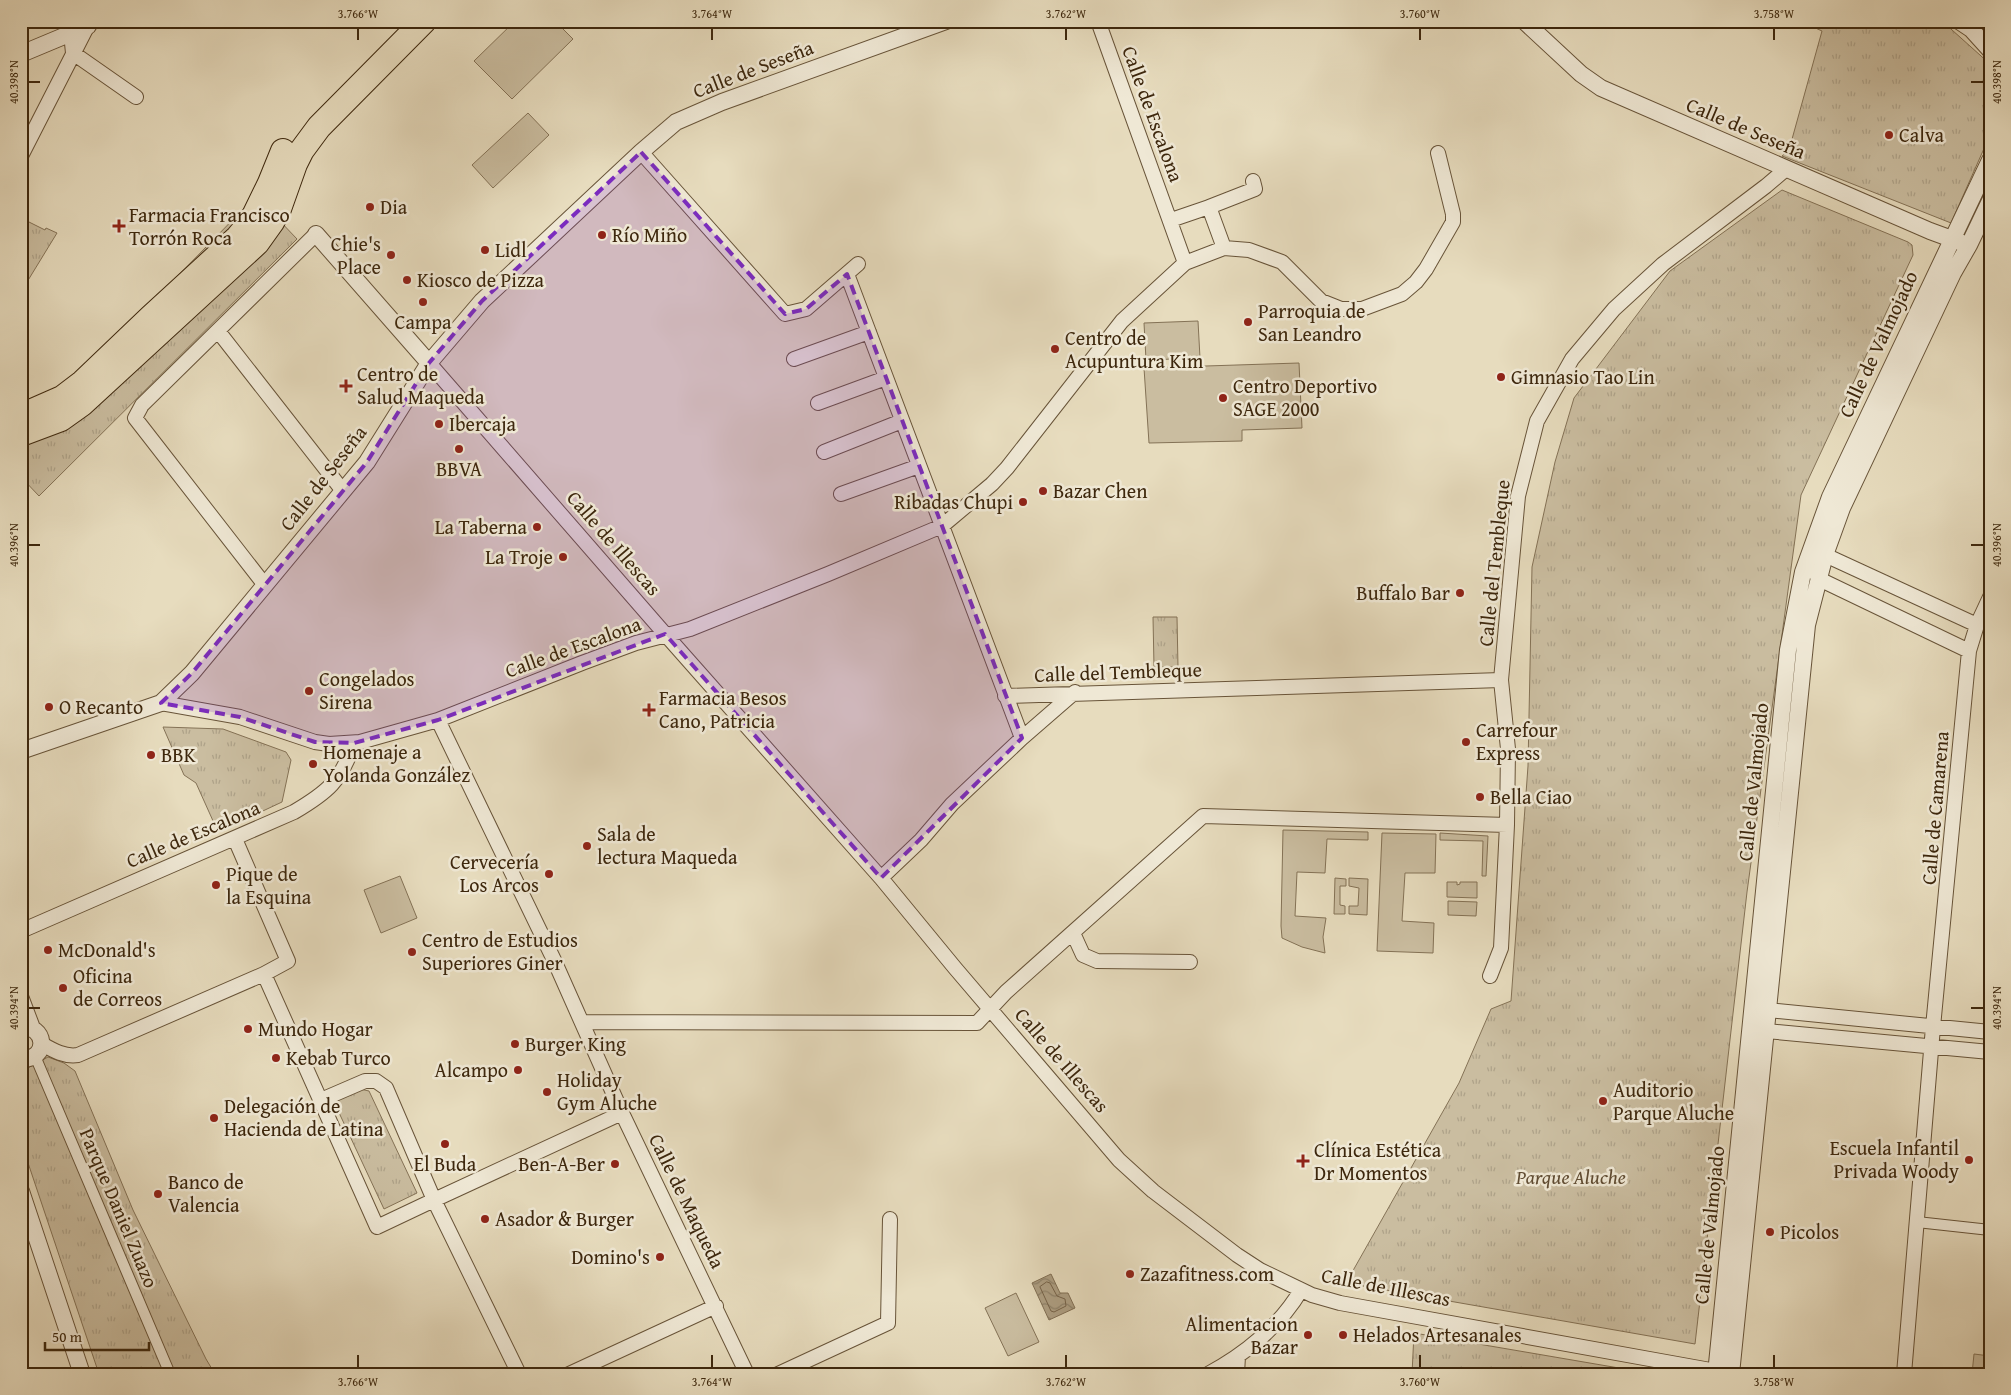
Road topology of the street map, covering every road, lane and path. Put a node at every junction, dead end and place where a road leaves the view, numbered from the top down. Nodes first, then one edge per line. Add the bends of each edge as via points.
1 (407, 21) edge
2 (424, 21) edge
3 (946, 21) edge
4 (1098, 21) edge
5 (1524, 21) edge
6 (1959, 21) edge
7 (93, 23) edge
8 (68, 27) edge
9 (1990, 50) edge
10 (73, 53) junction
11 (21, 54) edge
12 (136, 97) dead end
13 (641, 152) junction
14 (1438, 153) dead end
15 (21, 156) edge
16 (1990, 160) edge
17 (1786, 169) junction
18 (1253, 181) dead end
19 (1990, 201) edge
20 (1209, 207) junction
21 (1170, 220) junction
22 (316, 234) joint
23 (1951, 239) junction
24 (1969, 245) junction
25 (1224, 248) junction
26 (1185, 263) junction
27 (858, 264) dead end
28 (847, 274) junction
29 (218, 331) junction
30 (869, 332) junction
31 (794, 359) dead end
32 (429, 363) junction
33 (886, 378) junction
34 (818, 403) dead end
35 (21, 416) edge
36 (902, 421) junction
37 (21, 434) edge
38 (824, 452) dead end
39 (919, 466) junction
40 (343, 491) junction
41 (841, 494) dead end
42 (942, 526) junction
43 (1818, 552) junction
44 (1819, 579) junction
45 (264, 584) junction
46 (1990, 597) edge
47 (1977, 625) junction
48 (665, 634) junction
49 (1969, 652) junction
50 (1502, 680) junction
51 (1075, 692) junction
52 (1005, 696) junction
53 (161, 703) junction
54 (438, 720) junction
55 (1022, 738) junction
56 (354, 743) junction
57 (21, 751) edge
58 (1508, 825) junction
59 (235, 839) junction
60 (881, 878) junction
61 (21, 931) edge
62 (1073, 933) junction
63 (1190, 962) dead end
64 (264, 974) junction
65 (1490, 976) dead end
66 (21, 999) edge
67 (990, 1010) junction
68 (1768, 1010) junction
69 (1751, 1021) junction
70 (582, 1022) junction
71 (1933, 1027) junction
72 (27, 1028) edge
73 (1766, 1031) junction
74 (1990, 1032) edge
75 (1932, 1047) junction
76 (1990, 1052) edge
77 (33, 1053) edge
78 (321, 1100) junction
79 (622, 1113) junction
80 (22, 1199) edge
81 (434, 1200) junction
82 (890, 1219) dead end
83 (1917, 1222) junction
84 (1990, 1230) edge
85 (1301, 1290) junction
86 (716, 1306) junction
87 (1238, 1356) junction
88 (1724, 1373) edge
89 (82, 1374) edge
90 (170, 1374) edge
91 (519, 1374) edge
92 (569, 1374) edge
93 (747, 1374) edge
94 (778, 1374) edge
95 (1208, 1374) edge
96 (1237, 1374) edge
97 (1904, 1374) edge

1 - 35 highway via 292,137 252,220 238,237 83,382 62,398
2 - 37 highway via 314,133 295,164 272,222 257,243 82,404 61,419
3 - 13 street, Calle de Seseña via 722,102 676,122
4 - 21 street, Calle de Escalona
5 - 17 street, Calle de Seseña via 1602,88
6 - 9 street
7 - 8 street
7 - 10 street
8 - 10 street
8 - 11 street
10 - 12 street
10 - 15 street
13 - 28 street via 785,314 806,309
13 - 32 street, Calle de Seseña via 482,301
14 - 25 street, Calle de Escalona via 1453,222 1426,269 1402,294 1362,309 1341,309 1310,292 1282,262 1249,250
16 - 23 street, Calle de Valmojado
17 - 23 street, Calle de Seseña
17 - 50 street, Calle del Tembleque via 1663,264 1614,309 1572,359 1537,421 1518,496
18 - 20 street via 1256,189
19 - 24 street, Calle de Valmojado
20 - 21 street
20 - 25 street
21 - 26 street, Calle de Escalona
22 - 29 street
22 - 32 street, Calle de Illescas
23 - 24 street, Calle de Seseña
23 - 43 street, Calle de Valmojado via 1830,497
24 - 43 street, Calle de Valmojado
25 - 26 street, Calle de Escalona
26 - 42 street, Calle de Escalona via 1122,321 1007,468
27 - 28 street
28 - 30 street
29 - 40 street
29 - 45 street via 142,405 135,418
30 - 31 street
30 - 33 street
32 - 40 street, Calle de Seseña via 367,462
32 - 48 street, Calle de Illescas
33 - 34 street
33 - 36 street
36 - 38 street
36 - 39 street
39 - 41 street
39 - 42 street
40 - 45 street, Calle de Seseña
42 - 48 street, Calle de Escalona via 724,615
42 - 52 street
43 - 44 street, Calle de Valmojado
43 - 47 street
43 - 69 street, Calle de Valmojado via 1796,603 1788,650
44 - 49 street
44 - 68 street, Calle de Valmojado via 1807,625
45 - 53 street, Calle de Seseña via 192,674
46 - 47 street, Calle de Camarena
47 - 49 street, Calle de Camarena
48 - 54 street, Calle de Escalona
48 - 60 street, Calle de Illescas
49 - 71 street, Calle de Camarena
50 - 51 street, Calle del Tembleque
50 - 58 street, Calle del Tembleque via 1508,749
51 - 52 street, Calle del Tembleque
51 - 55 street
52 - 55 street
53 - 56 street, Calle de Escalona via 240,716 314,742
53 - 57 street, Calle de Seseña
54 - 56 street, Calle de Escalona
54 - 70 street, Calle de Maqueda
55 - 60 street
56 - 59 street, Calle de Escalona via 337,780 316,799
58 - 62 street via 1203,816
58 - 65 street, Calle del Tembleque via 1501,948
59 - 61 street, Calle de Escalona
59 - 64 street via 288,961
60 - 67 street, Calle de Illescas
62 - 63 street via 1083,955 1097,961
62 - 67 street
64 - 77 street via 78,1055 54,1051
64 - 78 street
66 - 72 street
67 - 70 street, Calle de Illescas via 977,1023
67 - 85 street, Calle de Illescas via 1119,1160 1153,1192 1237,1255
68 - 69 street
68 - 71 street
68 - 73 street, Calle de Valmojado
69 - 88 street, Calle de Valmojado
70 - 79 street, Calle de Maqueda
71 - 74 street
71 - 75 street, Calle de Camarena
72 - 77 street via 40,1035
73 - 75 street
73 - 88 street, Calle de Valmojado
75 - 76 street
75 - 83 street
77 - 90 street, Parque Daniel Zuazo
78 - 81 street via 365,1081 376,1081 386,1088
78 - 81 street via 377,1227
79 - 81 street
79 - 86 street, Calle de Maqueda
80 - 89 street
81 - 91 street
82 - 94 street via 888,1323
83 - 84 street
83 - 97 street
85 - 87 street via 1290,1308
85 - 88 street, Calle de Illescas via 1340,1303
86 - 92 street
86 - 93 street, Calle de Maqueda
87 - 95 street
87 - 96 street

